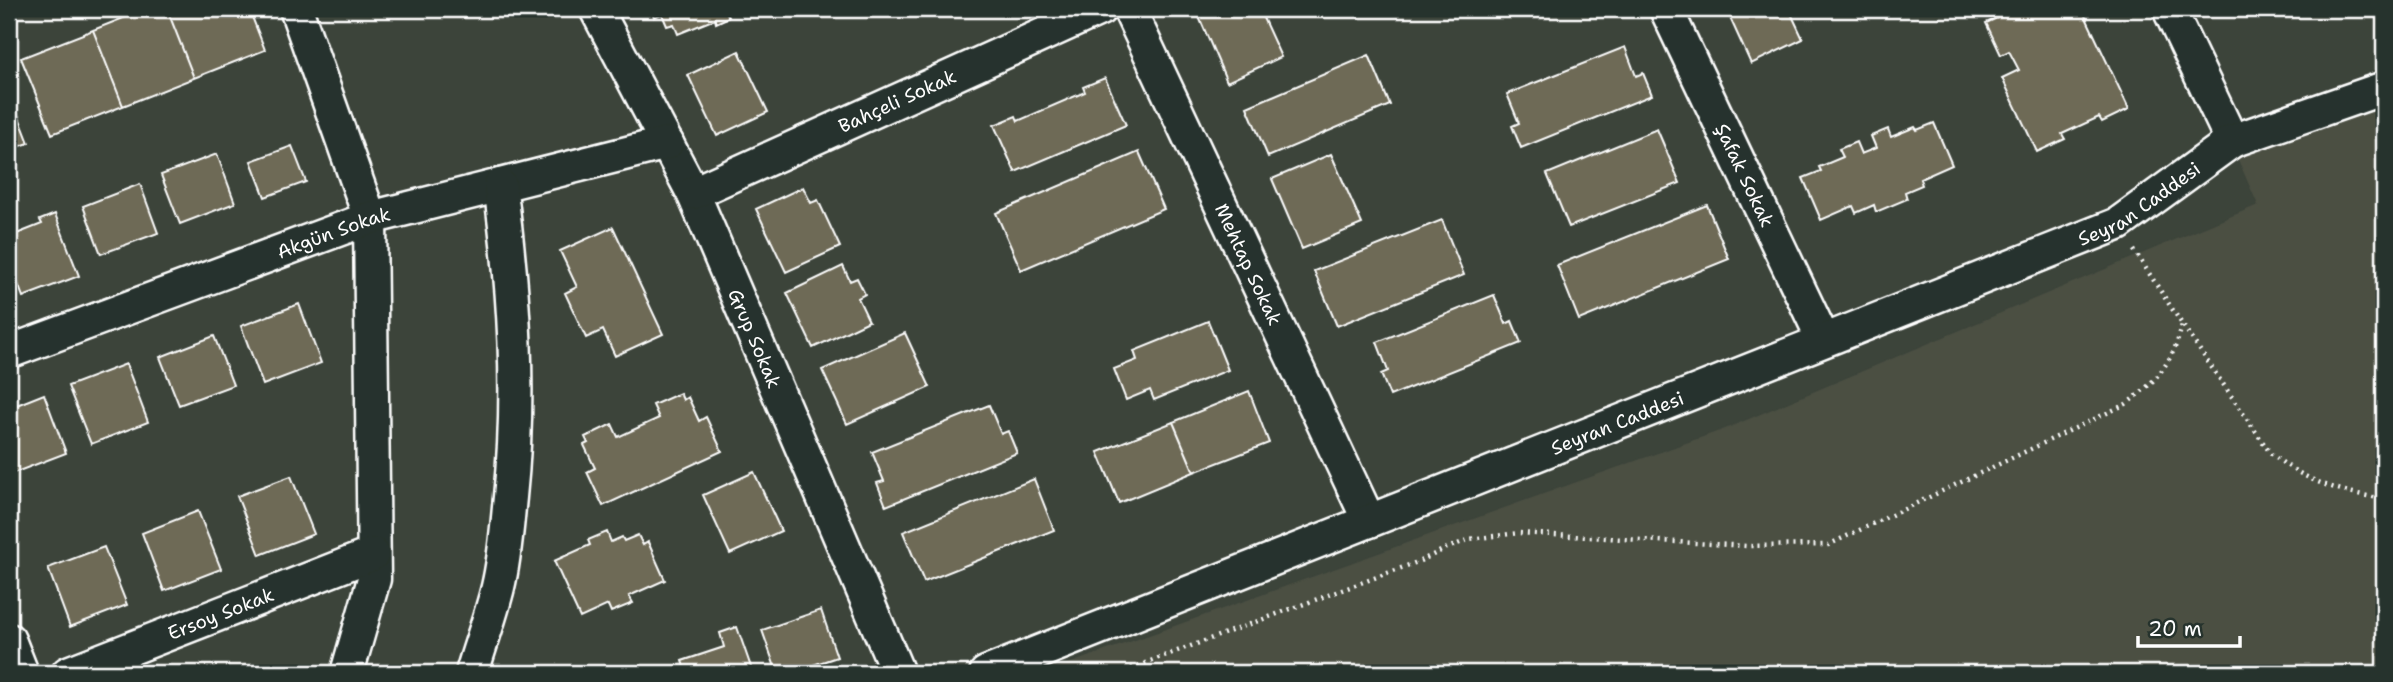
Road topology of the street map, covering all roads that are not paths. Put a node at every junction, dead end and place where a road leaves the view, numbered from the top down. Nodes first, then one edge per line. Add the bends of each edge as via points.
1 (296, 9) edge
2 (596, 9) edge
3 (1100, 9) edge
4 (1129, 9) edge
5 (1666, 9) edge
6 (2169, 9) edge
7 (2384, 88) edge
8 (2232, 142) junction
9 (667, 143) junction
10 (500, 185) junction
11 (693, 193) junction
12 (370, 218) junction
13 (1824, 339) junction
14 (9, 352) edge
15 (1369, 521) junction
16 (373, 554) junction
17 (9, 640) edge
18 (22, 673) edge
19 (68, 673) edge
20 (347, 673) edge
21 (472, 673) edge
22 (898, 673) edge
23 (986, 673) edge

1 - 12 street
2 - 9 street, Grup Sokak
3 - 11 street, Bahçeli Sokak
4 - 15 street, Mehtap Sokak
5 - 13 street, Şafak Sokak
6 - 8 street
7 - 8 street, Seyran Caddesi
8 - 13 street, Seyran Caddesi via 2118,224
9 - 10 street, Akgün Sokak
9 - 11 street, Grup Sokak
10 - 12 street, Akgün Sokak
10 - 21 street via 516,339 514,463 498,586
11 - 22 street, Grup Sokak
12 - 14 street, Akgün Sokak
12 - 16 street
13 - 15 street, Seyran Caddesi
15 - 23 street, Seyran Caddesi
16 - 19 street, Ersoy Sokak
16 - 20 street via 374,579
17 - 18 street

